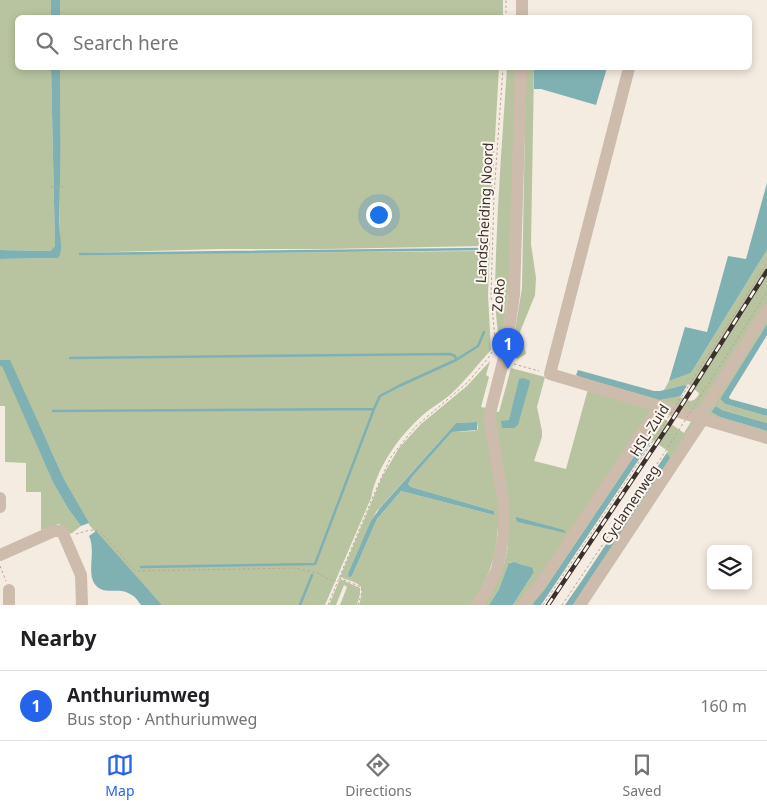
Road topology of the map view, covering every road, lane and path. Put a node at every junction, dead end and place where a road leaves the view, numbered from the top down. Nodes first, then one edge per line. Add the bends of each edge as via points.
1 (506, 0) edge
2 (522, 0) edge
3 (506, 15) edge
4 (522, 15) edge
5 (503, 70) edge
6 (521, 70) edge
7 (628, 70) edge
8 (51, 187) dead end
9 (64, 188) dead end
10 (767, 263) edge
11 (767, 292) edge
12 (767, 310) edge
13 (503, 361) junction
14 (550, 374) junction
15 (660, 406) junction
16 (701, 419) junction
17 (658, 430) dead end
18 (659, 432) junction
19 (767, 438) edge
20 (0, 498) edge
21 (0, 507) edge
22 (66, 538) junction
23 (0, 556) edge
24 (339, 578) junction
25 (337, 581) junction
26 (9, 590) joint
27 (9, 605) edge
28 (82, 605) edge
29 (328, 605) edge
30 (358, 605) edge
31 (477, 605) edge
32 (522, 605) edge
33 (543, 605) edge
34 (562, 605) edge
35 (580, 605) edge

1 - 3 path
2 - 4 street
5 - 24 path, Landscheiding Noord via 490,296 495,339 493,350 467,383 415,427 391,457
6 - 13 street, ZoRo via 514,295
7 - 14 street
8 - 9 path
10 - 18 path, HSL-Zuid, bridge
11 - 34 path, HSL-Zuid, bridge
12 - 16 street, Cyclamenweg
13 - 14 path
13 - 31 street, ZoRo via 489,421 504,506 504,534 494,576
14 - 15 street
15 - 16 street
15 - 32 street via 542,582
16 - 19 street
16 - 35 street, Cyclamenweg
17 - 18 path, bridge
18 - 33 path, HSL-Zuid, bridge
20 - 21 street
22 - 23 street via 62,531 54,531
22 - 25 path via 90,530 100,531 133,569 139,571 295,568
22 - 28 street via 81,576
23 - 26 path
24 - 25 path, Landscheiding Noord
24 - 30 path via 361,587
25 - 29 path, Landscheiding Noord
26 - 27 street

